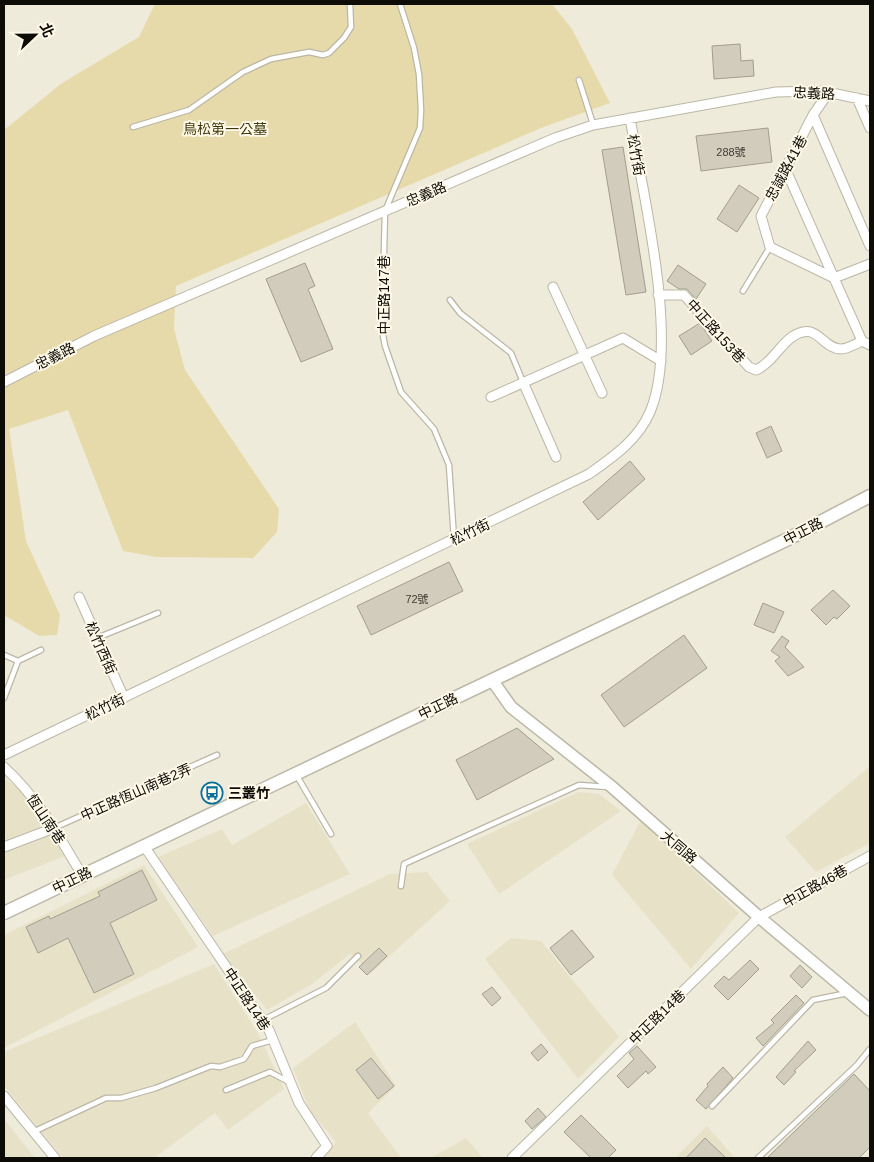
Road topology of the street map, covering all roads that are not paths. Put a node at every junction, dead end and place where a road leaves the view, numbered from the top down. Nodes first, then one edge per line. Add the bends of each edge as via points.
1 (350, 4) edge
2 (400, 4) edge
3 (579, 80) dead end
4 (829, 92) junction
5 (857, 98) junction
6 (870, 101) edge
7 (813, 116) junction
8 (630, 118) junction
9 (594, 125) junction
10 (133, 127) dead end
11 (870, 128) edge
12 (785, 168) junction
13 (386, 211) junction
14 (870, 246) edge
15 (770, 247) junction
16 (870, 264) edge
17 (834, 278) junction
18 (553, 288) dead end
19 (743, 291) dead end
20 (658, 295) junction
21 (450, 300) dead end
22 (866, 343) edge
23 (584, 354) junction
24 (661, 361) junction
25 (4, 382) edge
26 (523, 382) junction
27 (602, 393) dead end
28 (491, 397) dead end
29 (556, 457) dead end
30 (870, 496) edge
31 (454, 540) junction
32 (79, 597) dead end
33 (158, 613) dead end
34 (97, 638) junction
35 (41, 650) dead end
36 (4, 655) edge
37 (18, 662) junction
38 (492, 680) junction
39 (4, 698) edge
40 (124, 698) junction
41 (217, 755) dead end
42 (4, 756) edge
43 (4, 767) edge
44 (296, 774) junction
45 (612, 788) junction
46 (54, 828) junction
47 (331, 834) dead end
48 (144, 846) junction
49 (4, 847) edge
50 (870, 856) edge
51 (82, 875) junction
52 (401, 886) dead end
53 (4, 913) edge
54 (759, 917) junction
55 (358, 956) dead end
56 (849, 992) junction
57 (870, 1010) edge
58 (263, 1020) junction
59 (273, 1040) junction
60 (870, 1049) edge
61 (290, 1082) junction
62 (226, 1090) dead end
63 (4, 1096) edge
64 (712, 1106) dead end
65 (33, 1132) junction
66 (56, 1158) edge
67 (316, 1158) edge
68 (512, 1158) edge
69 (758, 1158) edge

1 - 10 lane via 351,27 329,53 309,52 271,59 243,72 189,110
2 - 13 lane via 414,48 422,110 420,128
3 - 9 lane
4 - 5 street, 忠義路
4 - 7 street, 忠誠路41巷
4 - 8 street, 忠義路 via 776,92
5 - 6 street, 忠義路
5 - 11 street
7 - 12 street, 忠誠路41巷
7 - 14 street
8 - 9 street, 忠義路
8 - 20 street, 松竹街
9 - 13 street, 忠義路 via 555,138
12 - 15 street, 忠誠路41巷 via 761,216
12 - 17 street
13 - 25 street, 忠義路 via 94,336
13 - 31 lane, 中正路147巷 via 382,330 385,346 401,392 434,429 444,452 448,465
15 - 17 street
15 - 19 lane
16 - 17 street
17 - 22 street
18 - 23 street
20 - 22 street, 中正路153巷 via 684,295 749,368 756,370 764,367 794,335 805,331 812,332 832,348
20 - 24 street, 松竹街
21 - 26 lane via 460,313 511,353
23 - 24 street via 623,338
23 - 26 street
23 - 27 street
24 - 31 street, 松竹街 via 658,386 649,413 626,447 589,474
26 - 28 street
26 - 29 street
30 - 38 main road, 中正路 via 788,539
31 - 40 street, 松竹街
32 - 34 street, 松竹西街
33 - 34 lane
34 - 40 street, 松竹西街
35 - 37 lane
36 - 37 lane
37 - 39 lane
38 - 44 main road, 中正路
38 - 45 street, 大同路 via 511,707
40 - 42 street, 松竹街
41 - 46 lane, 中正路恆山南巷2弄
43 - 46 street, 恆山南巷 via 24,786
44 - 47 lane
44 - 48 main road, 中正路
45 - 52 lane via 579,785 404,864
45 - 54 street, 大同路
46 - 49 street
46 - 51 street, 恆山南巷
48 - 51 main road, 中正路
48 - 58 street, 中正路14巷
50 - 54 street, 中正路46巷
51 - 53 main road, 中正路
54 - 56 street, 大同路
54 - 68 street, 中正路14巷
55 - 58 lane via 326,988
56 - 57 street, 大同路
56 - 64 lane via 813,1000
58 - 59 street, 中正路14巷
59 - 61 street, 中正路14巷
59 - 65 lane via 252,1046 244,1058 220,1067 211,1066 156,1088 121,1098 106,1098
60 - 69 lane via 858,1065
61 - 62 lane via 270,1072
61 - 67 street, 中正路14巷 via 299,1104 327,1146
63 - 65 street
65 - 66 street

